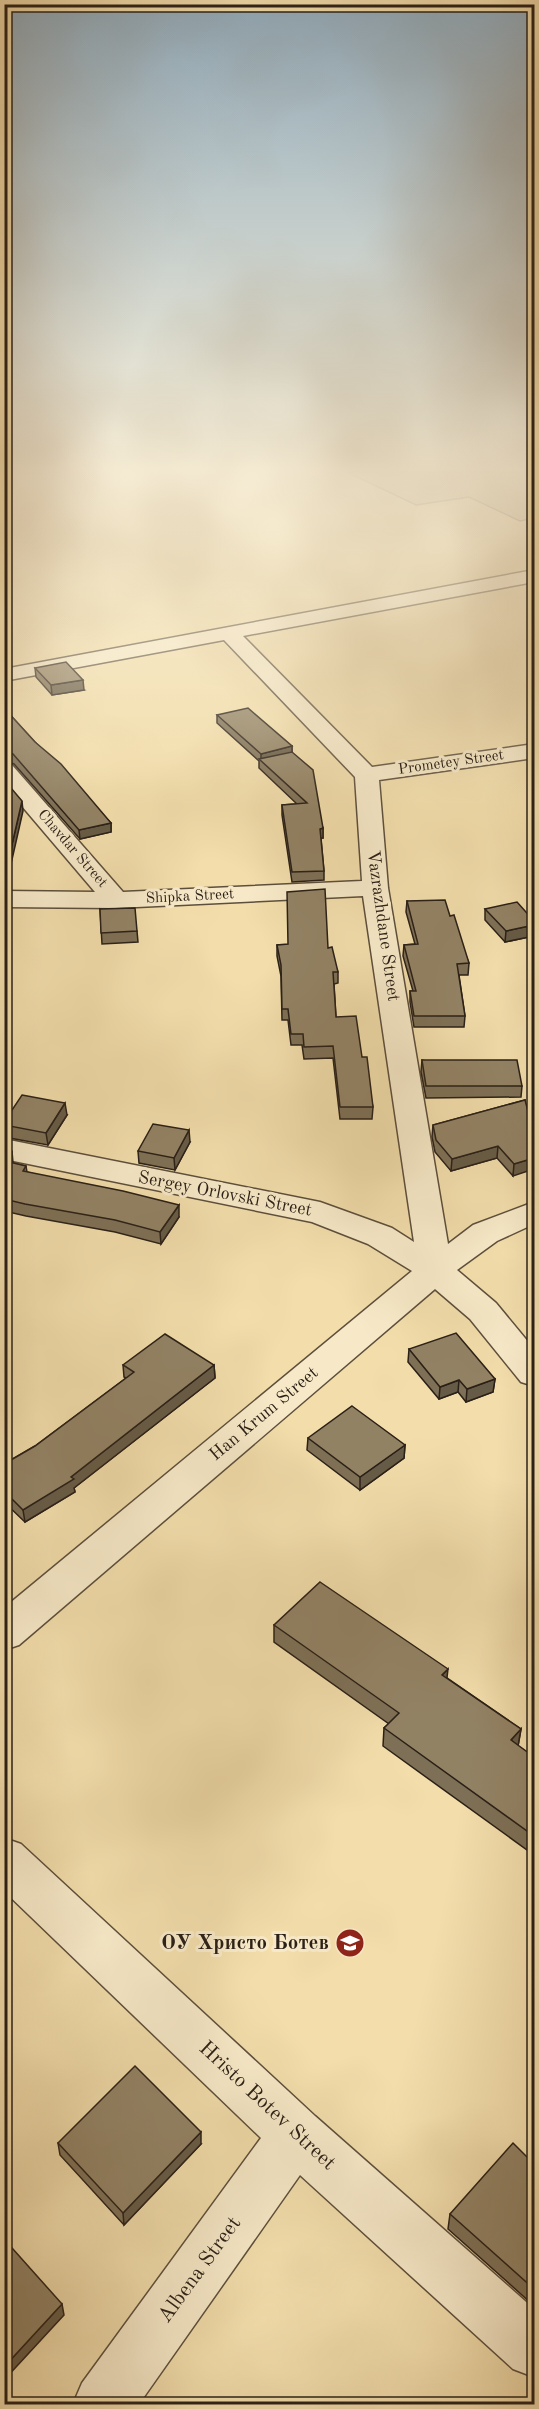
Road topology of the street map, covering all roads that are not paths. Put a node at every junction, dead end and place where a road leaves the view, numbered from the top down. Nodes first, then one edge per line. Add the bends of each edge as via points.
1 (490, 584) edge
2 (230, 634) junction
3 (4, 675) edge
4 (532, 761) edge
5 (4, 770) edge
6 (367, 775) junction
7 (375, 888) junction
8 (4, 899) edge
9 (116, 900) junction
10 (4, 1149) edge
11 (534, 1212) edge
12 (435, 1269) junction
13 (534, 1373) edge
14 (4, 1634) edge
15 (4, 1859) edge
16 (296, 2135) junction
17 (534, 2348) edge
18 (103, 2404) edge

1 - 2 street
2 - 3 street
2 - 6 street
4 - 6 street, Prometey Street via 505,755
5 - 9 street, Chavdar Street
6 - 7 street, Vazrazhdane Street
7 - 9 street, Shipka Street
7 - 12 street, Vazrazhdane Street
8 - 9 street, Shipka Street
10 - 12 street, Sergey Orlovski Street via 320,1213 380,1236
11 - 12 street, Han Krum Street via 485,1233
12 - 13 street, Sergey Orlovski Street via 483,1311
12 - 14 street, Han Krum Street
15 - 16 street, Hristo Botev Street
16 - 17 street, Hristo Botev Street
16 - 18 street, Albena Street

